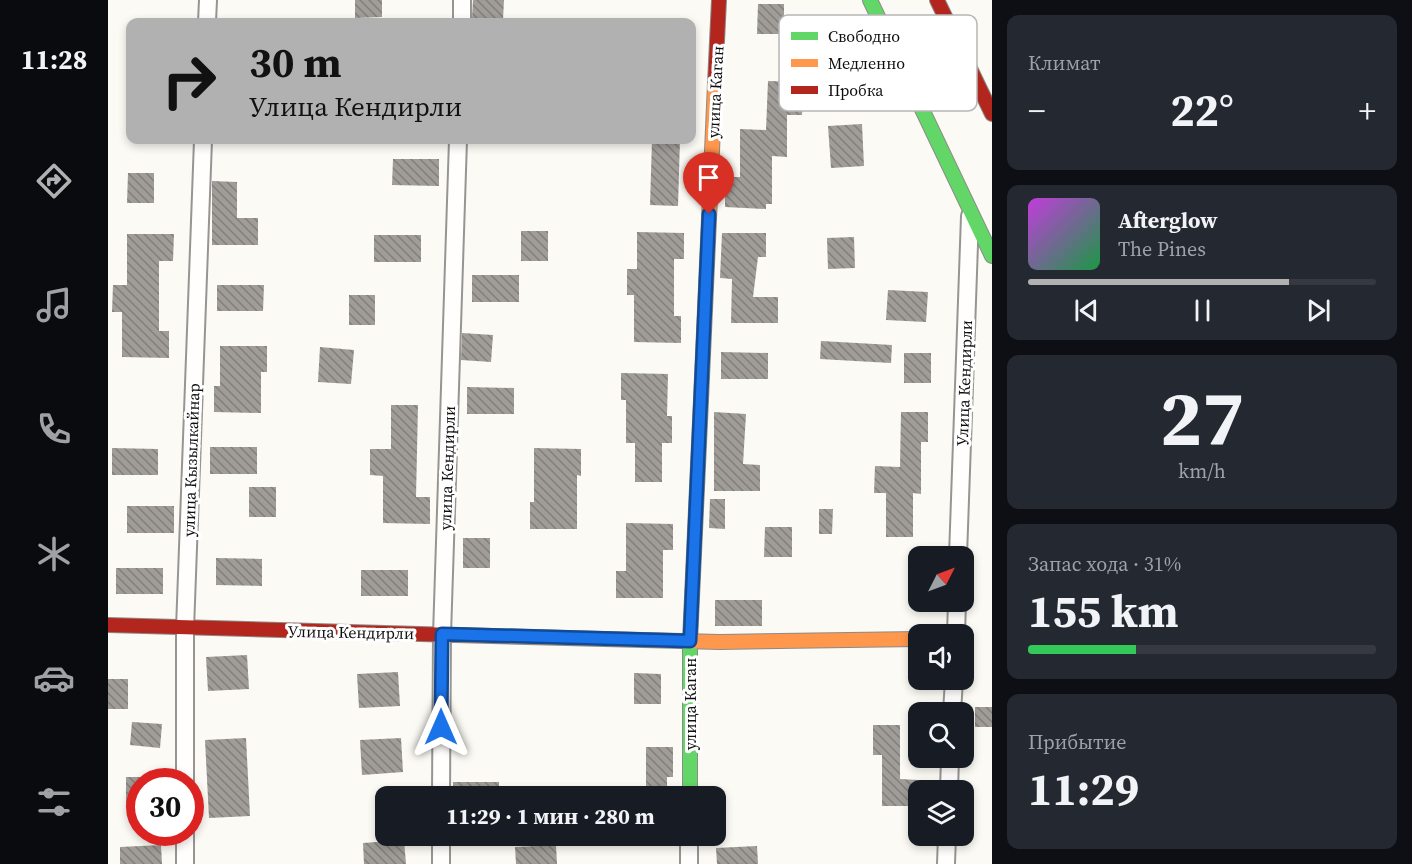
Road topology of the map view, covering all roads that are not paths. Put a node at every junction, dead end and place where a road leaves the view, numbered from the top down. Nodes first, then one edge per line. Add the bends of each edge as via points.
1 (208, 0) edge
2 (462, 0) edge
3 (719, 0) edge
4 (870, 0) edge
5 (937, 0) edge
6 (877, 15) edge
7 (944, 15) edge
8 (207, 18) edge
9 (462, 18) edge
10 (977, 83) edge
11 (923, 111) edge
12 (992, 114) edge
13 (203, 144) edge
14 (458, 144) edge
15 (970, 210) junction
16 (992, 256) edge
17 (958, 546) edge
18 (108, 625) edge
19 (185, 629) junction
20 (442, 634) junction
21 (908, 639) edge
22 (690, 641) junction
23 (185, 768) edge
24 (441, 786) edge
25 (690, 786) edge
26 (185, 846) edge
27 (441, 846) edge
28 (690, 846) edge
29 (947, 846) edge
30 (185, 864) edge
31 (441, 864) edge
32 (689, 864) edge
33 (946, 864) edge

1 - 8 street
2 - 9 street
3 - 22 street, улица Каган
4 - 6 street
5 - 7 street
10 - 12 street
11 - 15 street
13 - 19 street, улица Кызылкайнар
14 - 20 street, улица Кендирли
15 - 16 street
15 - 17 street, Улица Кендирли
18 - 19 street, Улица Кендирли
19 - 20 street, Улица Кендирли
19 - 23 street, улица Кызылкайнар
20 - 22 street, Улица Кендирли
20 - 24 street, улица Кендирли
21 - 22 street, Улица Кендирли
22 - 25 street, улица Каган
26 - 30 street
27 - 31 street
28 - 32 street
29 - 33 street

